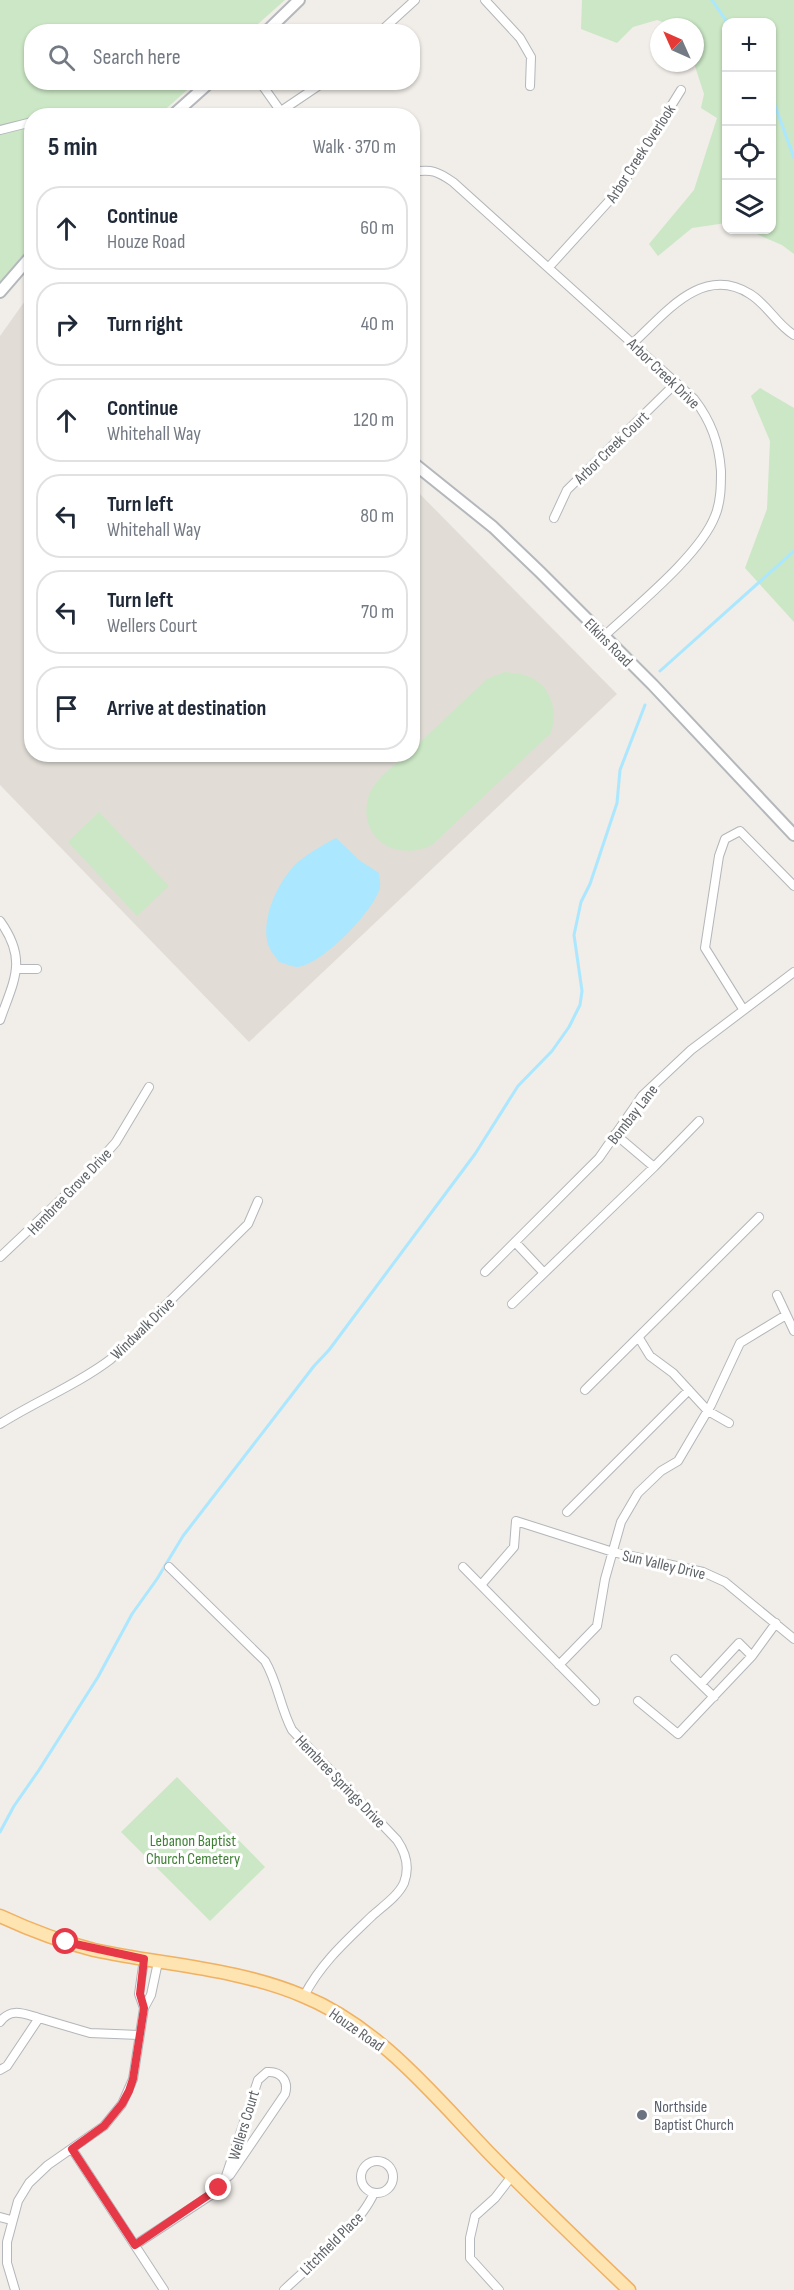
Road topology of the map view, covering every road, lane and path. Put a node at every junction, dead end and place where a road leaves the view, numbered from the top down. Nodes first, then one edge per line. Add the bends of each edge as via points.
1 (299, 0) edge
2 (415, 0) edge
3 (485, 0) edge
4 (274, 24) edge
5 (389, 24) edge
6 (530, 86) dead end
7 (201, 90) edge
8 (266, 90) edge
9 (313, 90) edge
10 (681, 90) dead end
11 (181, 108) edge
12 (278, 108) edge
13 (289, 108) edge
14 (24, 124) edge
15 (0, 130) edge
16 (420, 170) edge
17 (24, 264) edge
18 (549, 267) junction
19 (0, 292) edge
20 (794, 335) edge
21 (633, 344) junction
22 (676, 383) junction
23 (420, 468) edge
24 (554, 518) dead end
25 (603, 637) junction
26 (793, 833) edge
27 (794, 886) edge
28 (0, 921) edge
29 (18, 969) junction
30 (37, 969) dead end
31 (794, 972) edge
32 (744, 1009) junction
33 (0, 1020) edge
34 (148, 1087) dead end
35 (699, 1121) dead end
36 (615, 1134) junction
37 (654, 1167) junction
38 (258, 1201) dead end
39 (759, 1217) dead end
40 (515, 1242) junction
41 (0, 1257) edge
42 (485, 1272) dead end
43 (544, 1273) junction
44 (777, 1295) dead end
45 (512, 1304) dead end
46 (786, 1315) junction
47 (794, 1331) edge
48 (639, 1338) junction
49 (585, 1390) dead end
50 (689, 1390) junction
51 (708, 1411) junction
52 (729, 1423) dead end
53 (0, 1424) edge
54 (567, 1512) dead end
55 (613, 1552) junction
56 (169, 1567) dead end
57 (463, 1567) dead end
58 (481, 1585) junction
59 (776, 1623) junction
60 (794, 1639) edge
61 (752, 1656) junction
62 (675, 1659) dead end
63 (559, 1665) junction
64 (701, 1684) junction
65 (714, 1696) junction
66 (595, 1701) dead end
67 (638, 1701) dead end
68 (0, 1916) edge
69 (144, 1959) junction
70 (158, 1962) junction
71 (304, 1996) junction
72 (144, 2008) junction
73 (39, 2018) junction
74 (0, 2022) edge
75 (139, 2035) junction
76 (0, 2070) edge
77 (72, 2149) junction
78 (512, 2176) junction
79 (225, 2179) junction
80 (374, 2193) junction
81 (0, 2217) edge
82 (11, 2220) junction
83 (135, 2245) junction
84 (15, 2290) edge
85 (164, 2290) edge
86 (284, 2290) edge
87 (499, 2290) edge
88 (629, 2290) edge

1 - 4 street
2 - 5 street
3 - 6 street via 520,38 531,57
7 - 11 street
8 - 12 street
9 - 13 street
10 - 18 street, Arbor Creek Overlook via 619,190
14 - 15 street
16 - 18 street, Arbor Creek Drive via 440,173 453,182
17 - 19 street
18 - 21 street, Arbor Creek Drive
20 - 21 street via 749,293 732,286 712,285 694,290 677,302
21 - 22 street, Arbor Creek Drive
22 - 24 street, Arbor Creek Court via 567,490
22 - 25 street, Arbor Creek Drive via 705,413 714,433 721,487 715,516 700,542 679,565
23 - 25 street, Elkins Road via 493,527
25 - 26 street, Elkins Road
27 - 32 street via 740,831 725,839 705,948
28 - 29 street via 8,932
29 - 30 street
29 - 33 street
31 - 32 street, Bombay Lane
32 - 36 street, Bombay Lane via 691,1050 642,1096
34 - 41 street, Hembree Grove Drive via 116,1142
35 - 37 street
36 - 37 street
36 - 40 street, Bombay Lane via 599,1158
37 - 43 street
38 - 53 street, Windwalk Drive via 248,1224 111,1359
39 - 48 street
40 - 42 street, Bombay Lane
40 - 43 street
43 - 45 street
44 - 46 street
46 - 47 street
46 - 51 street via 740,1343
48 - 49 street
48 - 50 street via 650,1356 673,1372
50 - 51 street
50 - 54 street
51 - 52 street
51 - 55 street via 678,1461 638,1493 621,1522
55 - 58 street, Sun Valley Drive via 516,1521 514,1547
55 - 59 street, Sun Valley Drive via 703,1572 725,1582
55 - 63 street via 597,1626
56 - 71 street, Hembree Springs Drive via 266,1661 292,1730 397,1840 405,1855 406,1873 399,1890 326,1961
57 - 58 street
58 - 63 street
59 - 60 street, Sun Valley Drive
59 - 61 street
61 - 64 street via 739,1643
61 - 65 street
62 - 64 street
63 - 66 street
64 - 65 street
65 - 67 street via 678,1734
68 - 69 main road, Houze Road via 66,1942
69 - 70 main road, Houze Road
69 - 72 street via 140,1994
70 - 71 main road, Houze Road via 250,1979
70 - 72 street
71 - 78 main road, Houze Road via 357,2025 396,2057
72 - 75 street
73 - 74 street via 17,2012
73 - 75 street via 90,2032
73 - 76 street via 8,2066
75 - 77 street via 133,2079 122,2104 104,2126
77 - 82 street via 29,2183
77 - 83 street
78 - 87 street via 475,2216 470,2238 470,2258
78 - 88 main road, Houze Road
79 - 79 street, Wellers Court via 285,2094 286,2081 278,2073 267,2072 258,2080
79 - 83 street, Wellers Court via 211,2195
80 - 80 street, Litchfield Place via 362,2184 361,2173 371,2162 382,2162 393,2173 392,2183 385,2191
80 - 86 street, Litchfield Place via 369,2205
81 - 82 street
82 - 84 street via 7,2263
83 - 85 street

